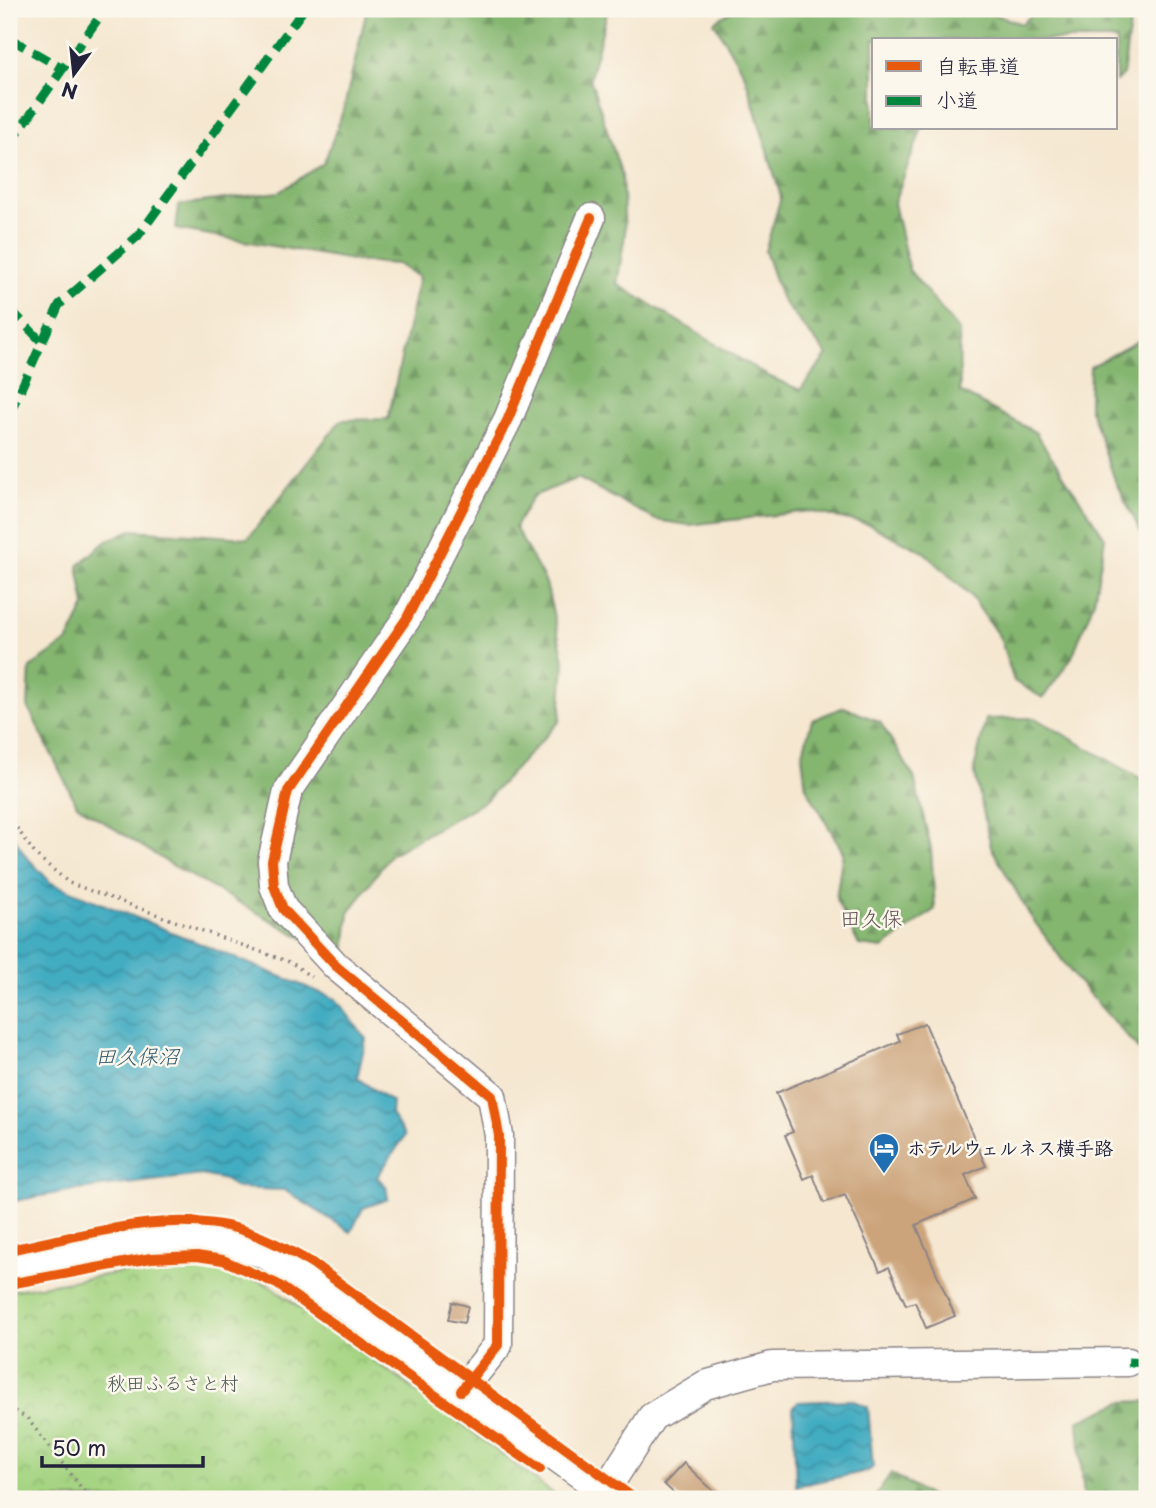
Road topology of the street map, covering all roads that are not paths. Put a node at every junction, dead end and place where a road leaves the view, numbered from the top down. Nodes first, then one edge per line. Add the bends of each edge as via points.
1 (592, 218) dead end
2 (9, 1263) edge
3 (1128, 1362) dead end
4 (461, 1391) junction
5 (610, 1495) edge

1 - 4 street via 508,419 407,618 288,791 272,861 274,886 292,919 336,966 492,1097 499,1136 498,1345
2 - 4 street via 138,1239 208,1236 239,1244 287,1266
3 - 5 street via 772,1366 705,1385 652,1417
4 - 5 street via 555,1474

